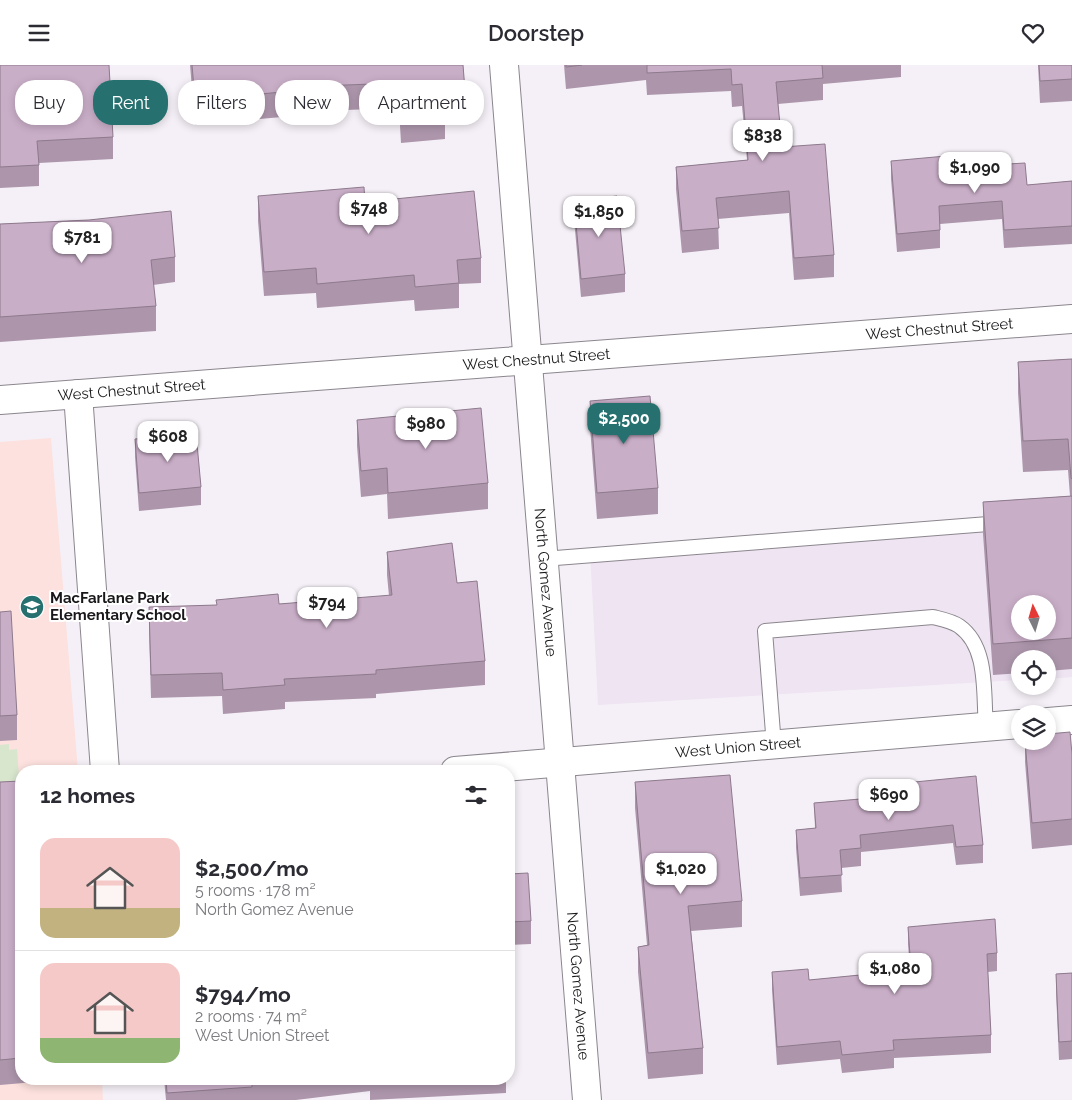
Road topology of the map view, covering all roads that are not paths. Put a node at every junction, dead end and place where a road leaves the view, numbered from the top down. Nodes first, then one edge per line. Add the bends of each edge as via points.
1 (504, 65) edge
2 (1072, 319) edge
3 (527, 360) junction
4 (78, 394) junction
5 (0, 400) edge
6 (1013, 522) edge
7 (543, 559) junction
8 (1072, 720) edge
9 (1056, 721) edge
10 (1011, 725) edge
11 (986, 727) junction
12 (774, 745) junction
13 (560, 764) junction
14 (105, 765) edge
15 (515, 767) edge
16 (587, 1100) edge

1 - 3 street, North Gomez Avenue
2 - 3 street, West Chestnut Street
3 - 4 street, West Chestnut Street
3 - 7 street, North Gomez Avenue
4 - 5 street, West Chestnut Street
4 - 14 street
6 - 7 lane
7 - 13 street, North Gomez Avenue
8 - 9 street
10 - 11 street, West Union Street
11 - 12 street, West Union Street
11 - 12 lane via 980,652 973,639 958,625 933,617 775,630 765,631
12 - 13 street, West Union Street
13 - 15 street, West Union Street
13 - 16 street, North Gomez Avenue

